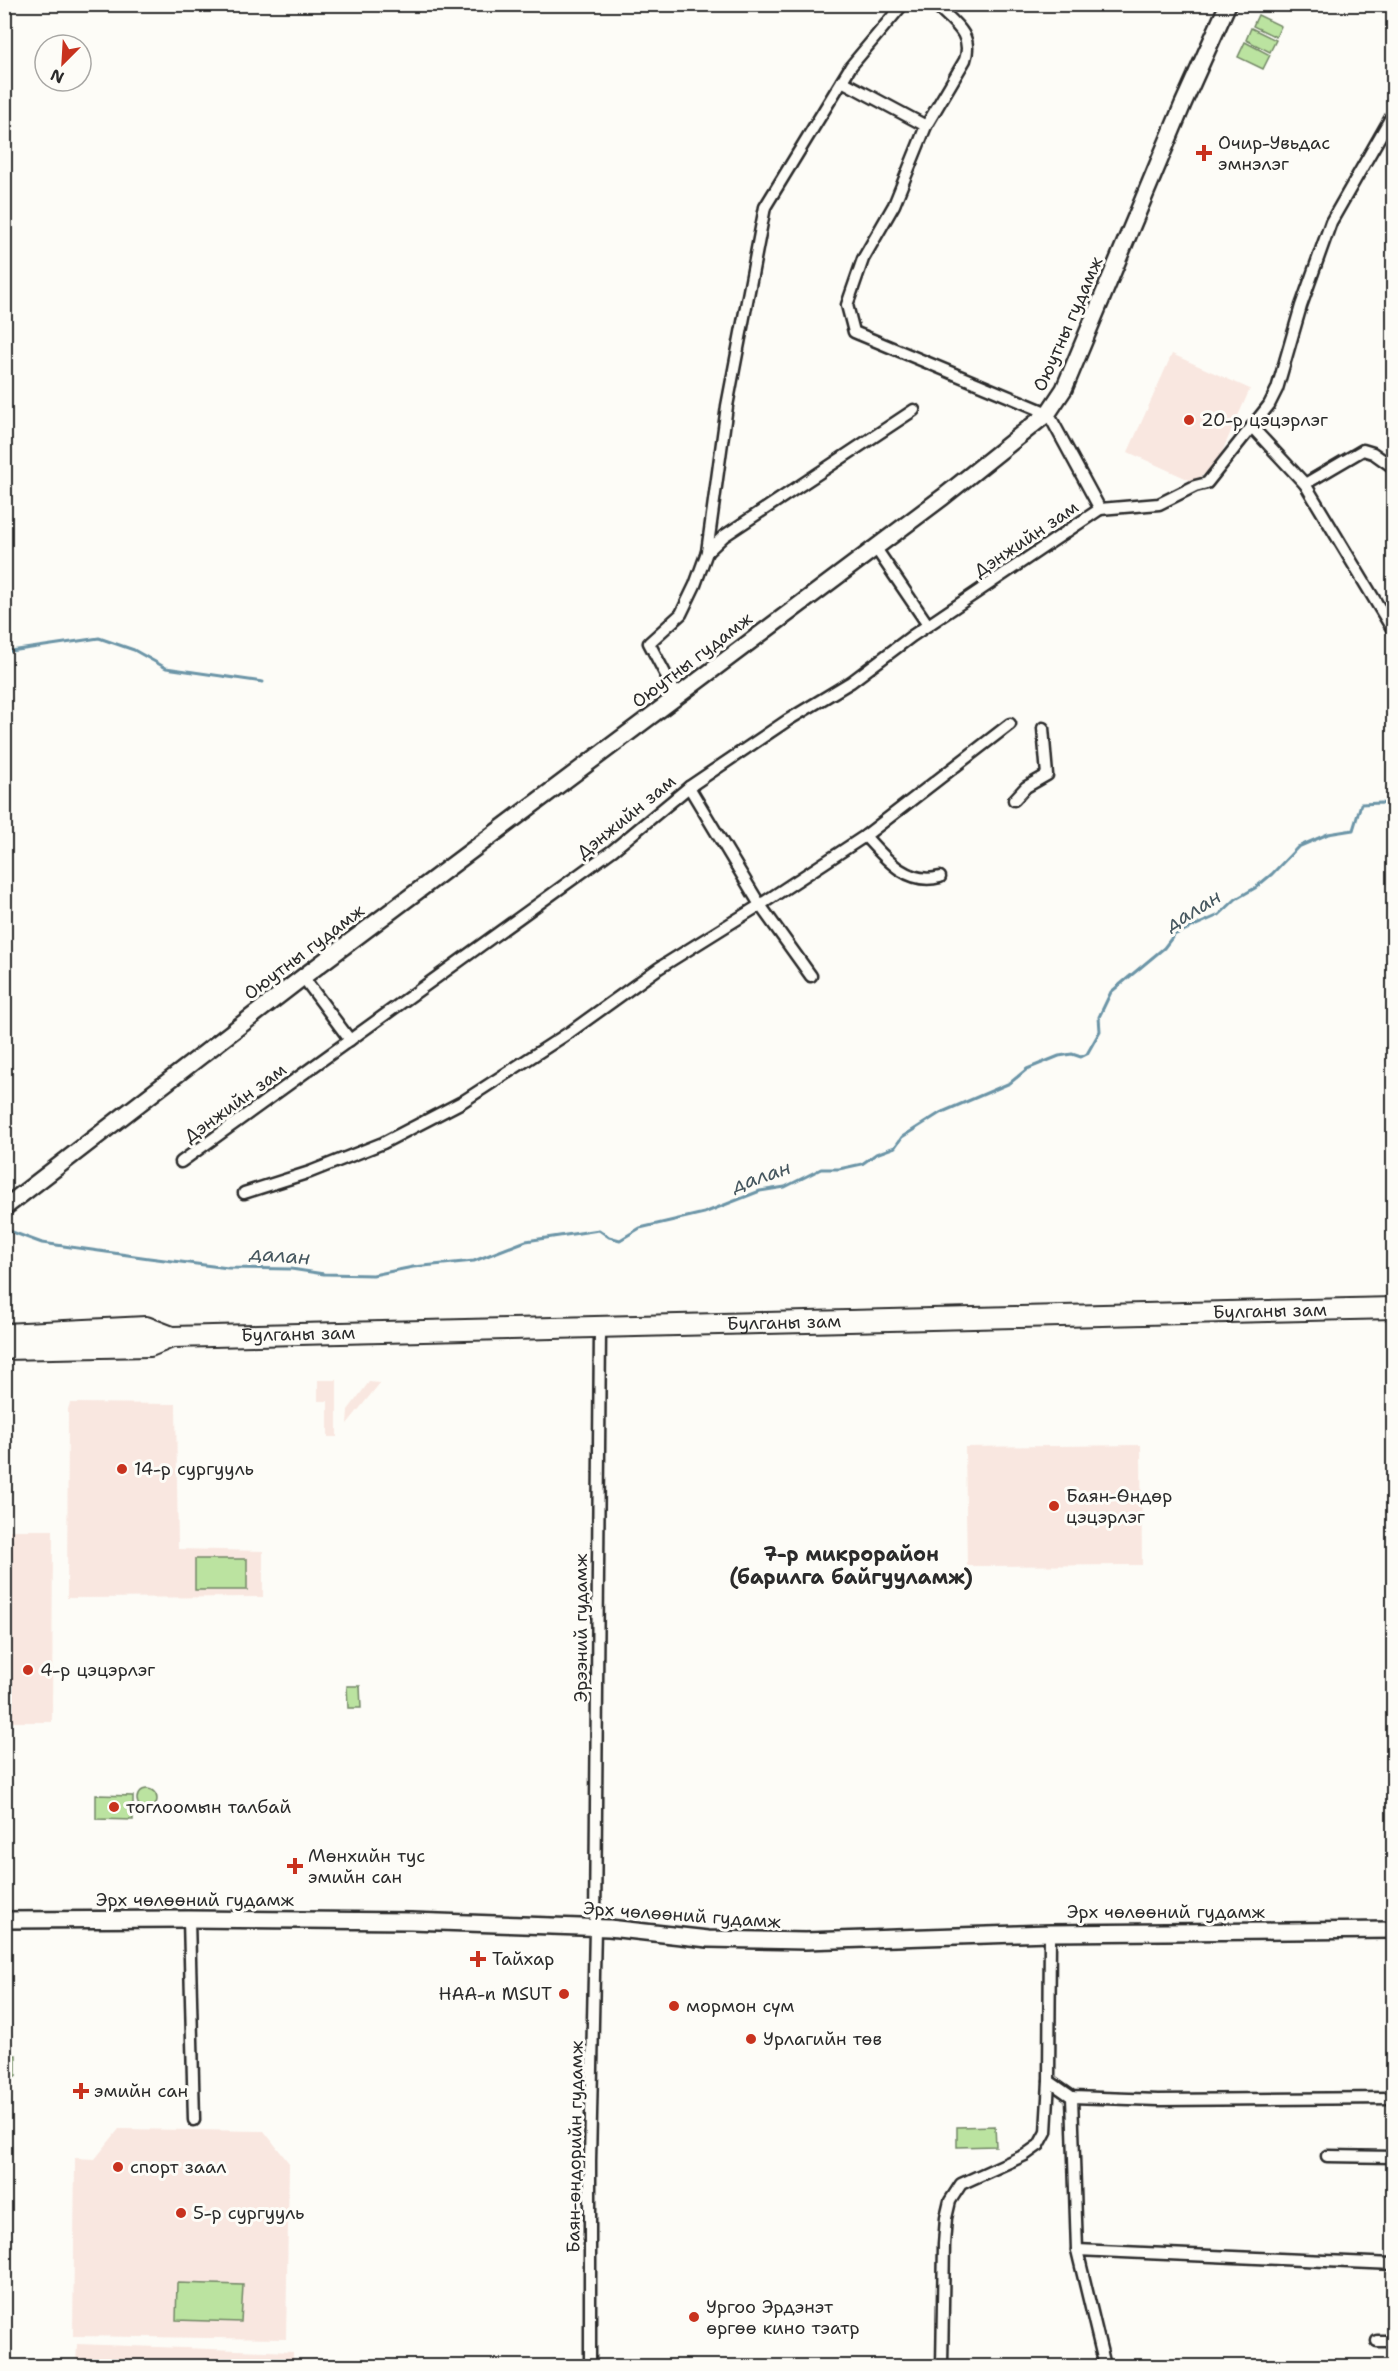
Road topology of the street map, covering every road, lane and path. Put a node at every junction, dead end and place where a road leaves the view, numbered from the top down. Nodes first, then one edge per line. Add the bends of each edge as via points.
1 (903, 4) edge
2 (935, 4) edge
3 (1228, 4) edge
4 (842, 81) junction
5 (1394, 112) edge
6 (926, 126) junction
7 (914, 410) dead end
8 (1048, 413) junction
9 (1252, 427) junction
10 (1394, 468) edge
11 (1305, 484) junction
12 (1100, 509) junction
13 (876, 547) junction
14 (707, 552) junction
15 (928, 625) junction
16 (1394, 633) edge
17 (677, 696) junction
18 (1010, 724) dead end
19 (1043, 728) dead end
20 (688, 787) junction
21 (1014, 800) dead end
22 (865, 836) junction
23 (940, 877) dead end
24 (760, 905) junction
25 (811, 976) dead end
26 (303, 977) junction
27 (350, 1041) junction
28 (181, 1162) dead end
29 (244, 1193) dead end
30 (4, 1208) edge
31 (1394, 1308) edge
32 (600, 1329) junction
33 (4, 1334) edge
34 (172, 1337) junction
35 (4, 1349) edge
36 (189, 1918) junction
37 (4, 1920) edge
38 (596, 1928) junction
39 (1394, 1930) edge
40 (1050, 1933) junction
41 (1049, 2081) junction
42 (1072, 2097) junction
43 (1394, 2098) edge
44 (194, 2120) dead end
45 (1327, 2156) dead end
46 (1394, 2157) edge
47 (1077, 2250) junction
48 (1394, 2264) edge
49 (1377, 2341) dead end
50 (1394, 2341) edge
51 (590, 2367) edge
52 (942, 2367) edge
53 (1105, 2367) edge

1 - 4 street
2 - 6 street via 964,33 968,50
3 - 8 street, Оюутны гудамж via 1064,389
4 - 6 street
4 - 14 street via 765,207 727,406
5 - 9 street via 1331,222 1277,389
6 - 8 street via 894,205 863,259 847,306 854,332
7 - 14 street via 724,536
8 - 12 street
8 - 13 street, Оюутны гудамж
9 - 11 street
9 - 12 street via 1207,483 1159,504
10 - 11 street via 1363,450
11 - 16 street
12 - 15 street, Дэнжийн зам
13 - 15 street
13 - 17 street, Оюутны гудамж
14 - 17 street via 681,614 649,643
15 - 20 street, Дэнжийн зам via 851,682
17 - 26 street, Оюутны гудамж
18 - 22 street
19 - 21 street via 1047,775 1026,787
20 - 24 street
20 - 27 street, Дэнжийн зам via 604,857
22 - 23 street via 893,867 909,875
22 - 24 street
24 - 25 street
24 - 29 street via 659,968 462,1102 383,1143
26 - 27 street
26 - 30 street, Оюутны гудамж
27 - 28 street, Дэнжийн зам
31 - 32 highway, Булганы зам
32 - 34 highway, Булганы зам
32 - 38 street, Эрээний гудамж
33 - 34 highway, Булганы зам via 146,1328
34 - 35 highway, Булганы зам via 150,1346
36 - 37 street, Эрх чөлөөний гудамж
36 - 38 street, Эрх чөлөөний гудамж
36 - 44 street
38 - 40 street, Эрх чөлөөний гудамж via 708,1939 805,1941
38 - 51 street, Баян-өндорийн гудамж
39 - 40 street, Эрх чөлөөний гудамж
40 - 41 street
41 - 42 street
41 - 52 street via 1046,2132 1039,2145 961,2184 950,2201 944,2244
42 - 43 street
42 - 47 street
45 - 46 street
47 - 48 street
47 - 53 street
49 - 50 street

